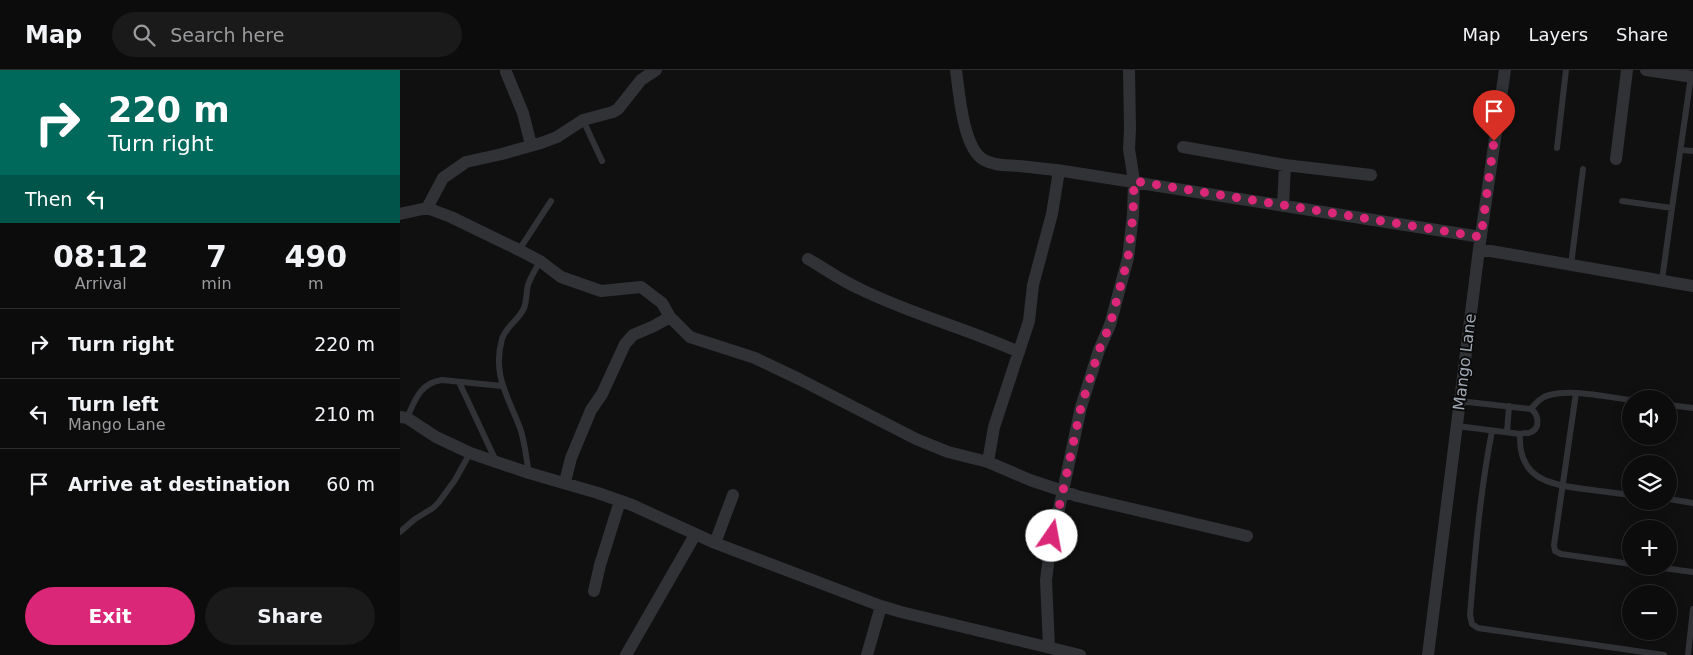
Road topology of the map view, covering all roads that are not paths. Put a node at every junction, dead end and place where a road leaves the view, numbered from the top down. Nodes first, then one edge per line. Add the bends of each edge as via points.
1 (656, 70) edge
2 (956, 70) edge
3 (1128, 70) edge
4 (1505, 70) edge
5 (1566, 70) edge
6 (1627, 70) edge
7 (1646, 70) edge
8 (506, 72) dead end
9 (1692, 76) edge
10 (583, 120) junction
11 (531, 145) junction
12 (1183, 147) dead end
13 (1557, 148) dead end
14 (1681, 150) junction
15 (1693, 151) edge
16 (1616, 159) dead end
17 (602, 161) dead end
18 (1285, 165) junction
19 (1583, 169) dead end
20 (1057, 170) junction
21 (1371, 175) dead end
22 (1134, 181) junction
23 (551, 201) dead end
24 (1622, 201) dead end
25 (1284, 206) junction
26 (427, 208) junction
27 (1672, 208) junction
28 (400, 214) edge
29 (1480, 243) junction
30 (519, 250) junction
31 (808, 258) dead end
32 (540, 261) junction
33 (1571, 264) junction
34 (1662, 280) junction
35 (1693, 286) edge
36 (670, 317) junction
37 (1018, 352) junction
38 (458, 382) junction
39 (502, 386) junction
40 (1576, 393) junction
41 (1622, 399) edge
42 (1459, 401) junction
43 (1509, 406) junction
44 (1677, 406) edge
45 (1693, 408) edge
46 (1530, 409) junction
47 (403, 418) edge
48 (1457, 426) junction
49 (1492, 431) junction
50 (1507, 432) junction
51 (1520, 434) junction
52 (470, 453) junction
53 (496, 462) junction
54 (988, 462) junction
55 (529, 473) junction
56 (565, 482) junction
57 (1563, 486) junction
58 (1063, 491) junction
59 (1622, 494) edge
60 (733, 495) dead end
61 (1677, 500) edge
62 (620, 501) junction
63 (1693, 502) edge
64 (400, 532) edge
65 (695, 535) junction
66 (1247, 536) dead end
67 (715, 543) junction
68 (1622, 563) edge
69 (1677, 570) edge
70 (1693, 572) edge
71 (594, 591) dead end
72 (881, 606) junction
73 (1693, 609) edge
74 (1049, 647) junction
75 (626, 655) edge
76 (867, 655) edge
77 (1080, 655) edge
78 (1428, 655) edge
79 (1660, 655) edge
80 (1688, 655) edge

1 - 10 street via 641,80 613,112
2 - 20 street via 964,123 976,154 983,160 1005,166
3 - 22 street via 1129,149
4 - 29 street, Mango Lane
5 - 13 lane
6 - 16 street
7 - 9 street
8 - 11 street via 523,113
9 - 14 lane
10 - 11 street via 557,137
10 - 17 lane
11 - 26 street via 466,162 443,178
12 - 18 street
14 - 15 lane
14 - 27 lane
18 - 21 street
18 - 25 street
19 - 33 lane
20 - 22 street
20 - 37 street via 1052,214 1033,285 1029,321
22 - 25 street
22 - 58 street via 1128,258 1110,325 1081,407
23 - 30 lane
24 - 27 lane
25 - 29 street
26 - 28 street
26 - 30 street
27 - 34 lane
29 - 33 street
29 - 42 street, Mango Lane
30 - 32 street
31 - 37 street via 856,288
32 - 36 street via 561,277 600,291 641,287 662,302
32 - 39 lane via 528,286 524,308 502,337 499,370
33 - 34 street
34 - 35 street
36 - 54 street via 690,337 755,358 916,439 948,452
36 - 56 street via 633,335 625,344 591,410
37 - 54 street via 994,427
38 - 39 lane
38 - 47 lane via 434,381 426,386
38 - 53 lane
39 - 55 lane via 521,430
40 - 41 lane
40 - 46 lane via 1548,395
40 - 57 lane
42 - 43 lane
42 - 48 street, Mango Lane
43 - 46 lane
43 - 50 lane
44 - 45 lane
46 - 51 lane via 1536,412 1537,426 1531,432
47 - 52 street
48 - 49 lane
48 - 78 street, Mango Lane
49 - 50 lane
49 - 79 lane via 1478,524 1470,615 1472,624 1478,628
50 - 51 lane
51 - 57 lane via 1524,463 1532,473 1544,481
52 - 53 street
52 - 64 lane via 439,502
53 - 55 street
54 - 58 street
55 - 56 street
56 - 62 street
57 - 59 lane
57 - 68 lane via 1555,551
58 - 66 street
58 - 74 street via 1046,580
60 - 67 street
61 - 63 lane
62 - 65 street
62 - 71 street
65 - 67 street
65 - 75 street
67 - 72 street
69 - 70 lane
72 - 74 street
72 - 76 street
73 - 80 lane
74 - 77 street

